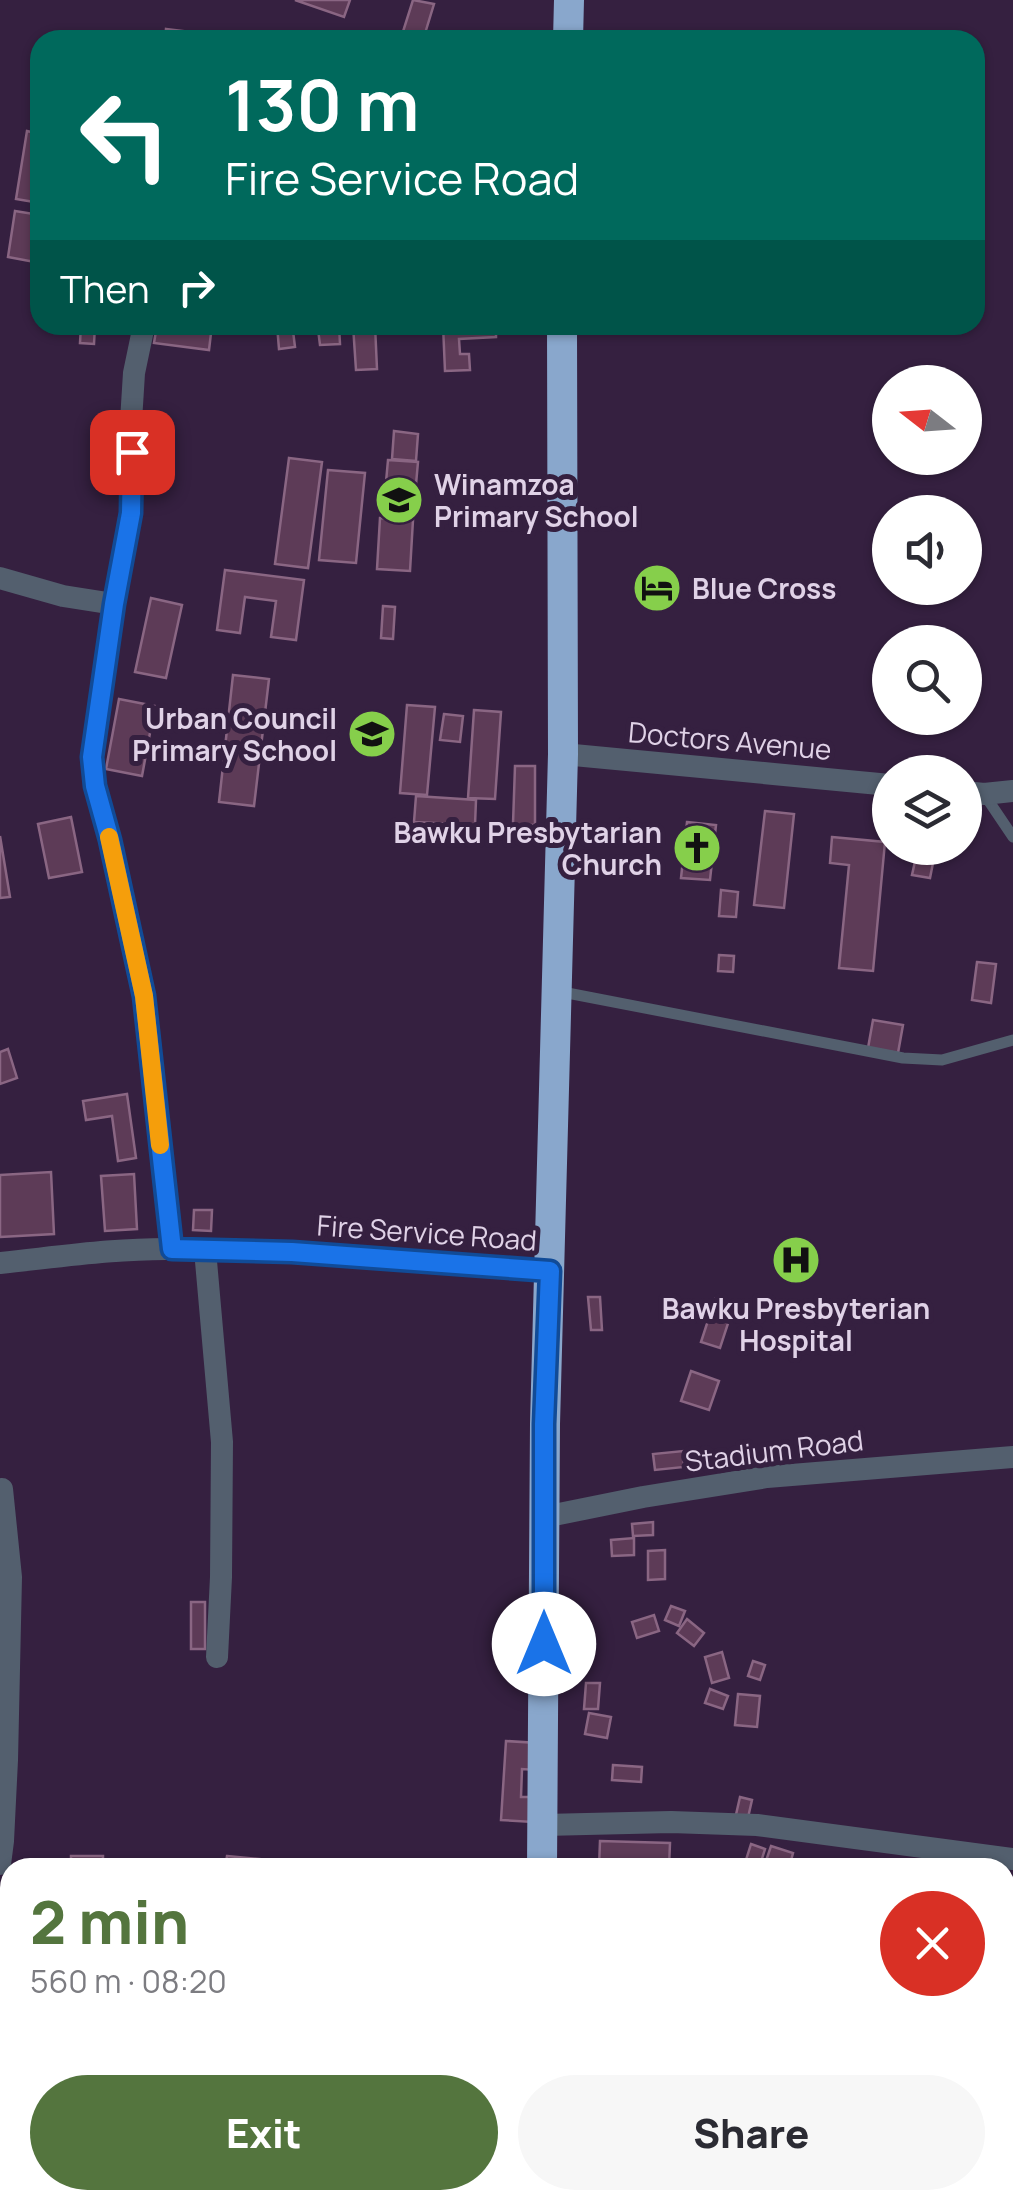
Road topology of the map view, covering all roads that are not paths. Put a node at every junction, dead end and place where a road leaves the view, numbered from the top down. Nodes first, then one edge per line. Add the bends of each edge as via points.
1 (569, 0) edge
2 (568, 30) edge
3 (142, 335) edge
4 (562, 335) edge
5 (0, 578) edge
6 (114, 604) junction
7 (563, 754) junction
8 (872, 783) edge
9 (1013, 792) edge
10 (982, 793) edge
11 (982, 802) edge
12 (1013, 837) edge
13 (557, 991) junction
14 (1013, 1040) edge
15 (172, 1249) junction
16 (206, 1250) junction
17 (0, 1264) edge
18 (550, 1271) junction
19 (1013, 1456) edge
20 (2, 1489) edge
21 (544, 1517) junction
22 (217, 1656) dead end
23 (544, 1824) junction
24 (1, 1858) edge
25 (542, 1858) edge
26 (1005, 1858) edge

1 - 2 highway
3 - 6 street via 132,405 131,513
4 - 7 highway
5 - 6 street
6 - 15 street via 93,770 144,996
7 - 8 street, Doctors Avenue
7 - 13 highway
9 - 10 street
11 - 12 lane
13 - 14 lane via 903,1058 942,1060
13 - 18 highway
15 - 16 street, Fire Service Road
15 - 17 street, Fire Service Road
16 - 18 street, Fire Service Road
16 - 22 street via 222,1442
18 - 21 highway
19 - 21 street, Stadium Road via 767,1477
20 - 24 street via 11,1577
21 - 23 highway
23 - 25 highway
23 - 26 street via 757,1825

